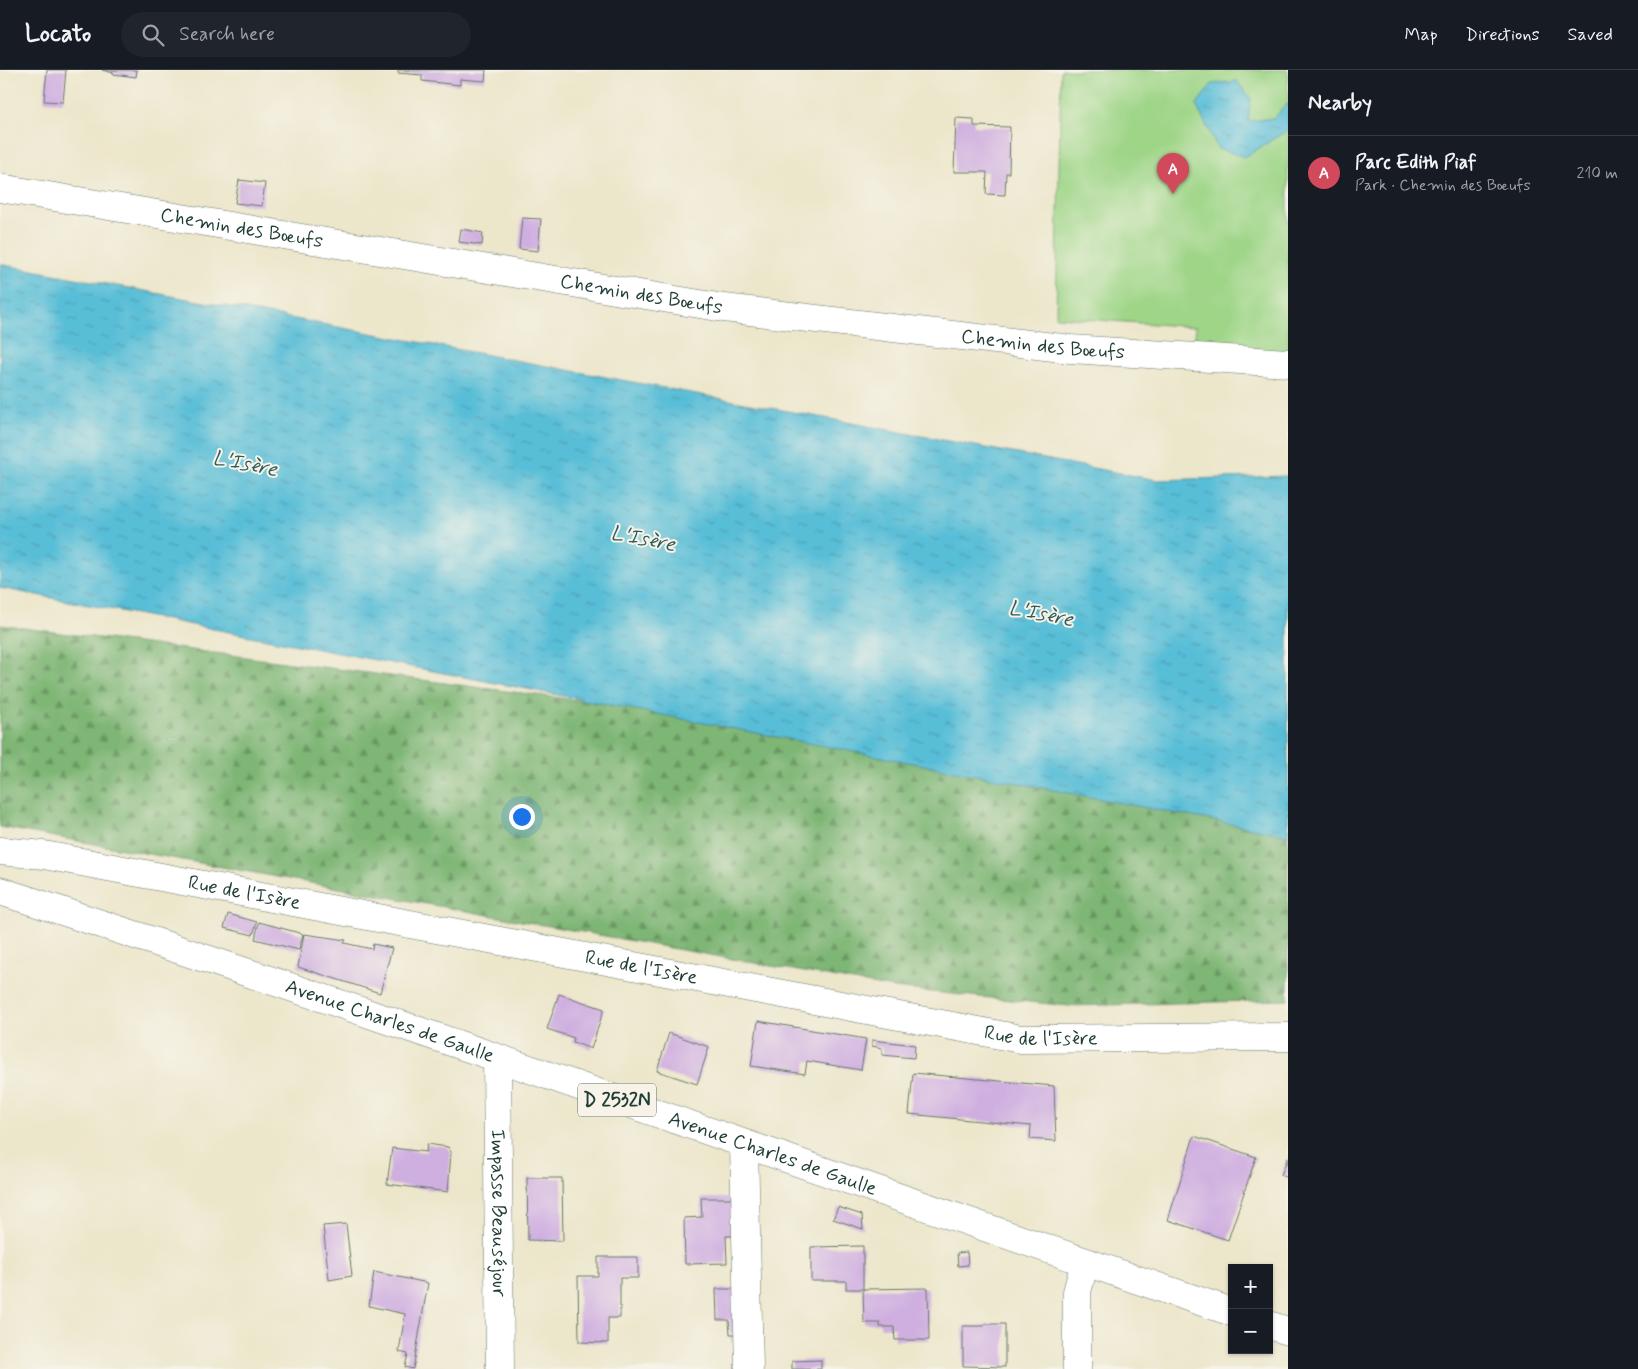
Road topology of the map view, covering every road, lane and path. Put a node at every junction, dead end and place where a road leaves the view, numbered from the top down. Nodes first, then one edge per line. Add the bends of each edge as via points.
1 (0, 188) edge
2 (1288, 363) edge
3 (0, 851) edge
4 (0, 891) edge
5 (1288, 1037) edge
6 (497, 1058) junction
7 (744, 1144) junction
8 (1085, 1262) junction
9 (1228, 1311) edge
10 (1273, 1326) edge
11 (1288, 1331) edge
12 (500, 1369) edge
13 (749, 1369) edge
14 (1076, 1369) edge

1 - 2 street, Chemin des Bœufs via 724,308 1071,350
3 - 5 street, Rue de l'Isère via 44,855 1021,1039
4 - 6 street, Avenue Charles de Gaulle / D 2532N
6 - 7 street, Avenue Charles de Gaulle / D 2532N
6 - 12 street, Impasse Beauséjour
7 - 8 street, Avenue Charles de Gaulle / D 2532N
7 - 13 street
8 - 9 street, Avenue Charles de Gaulle / D 2532N
8 - 14 street via 1077,1292
10 - 11 street

